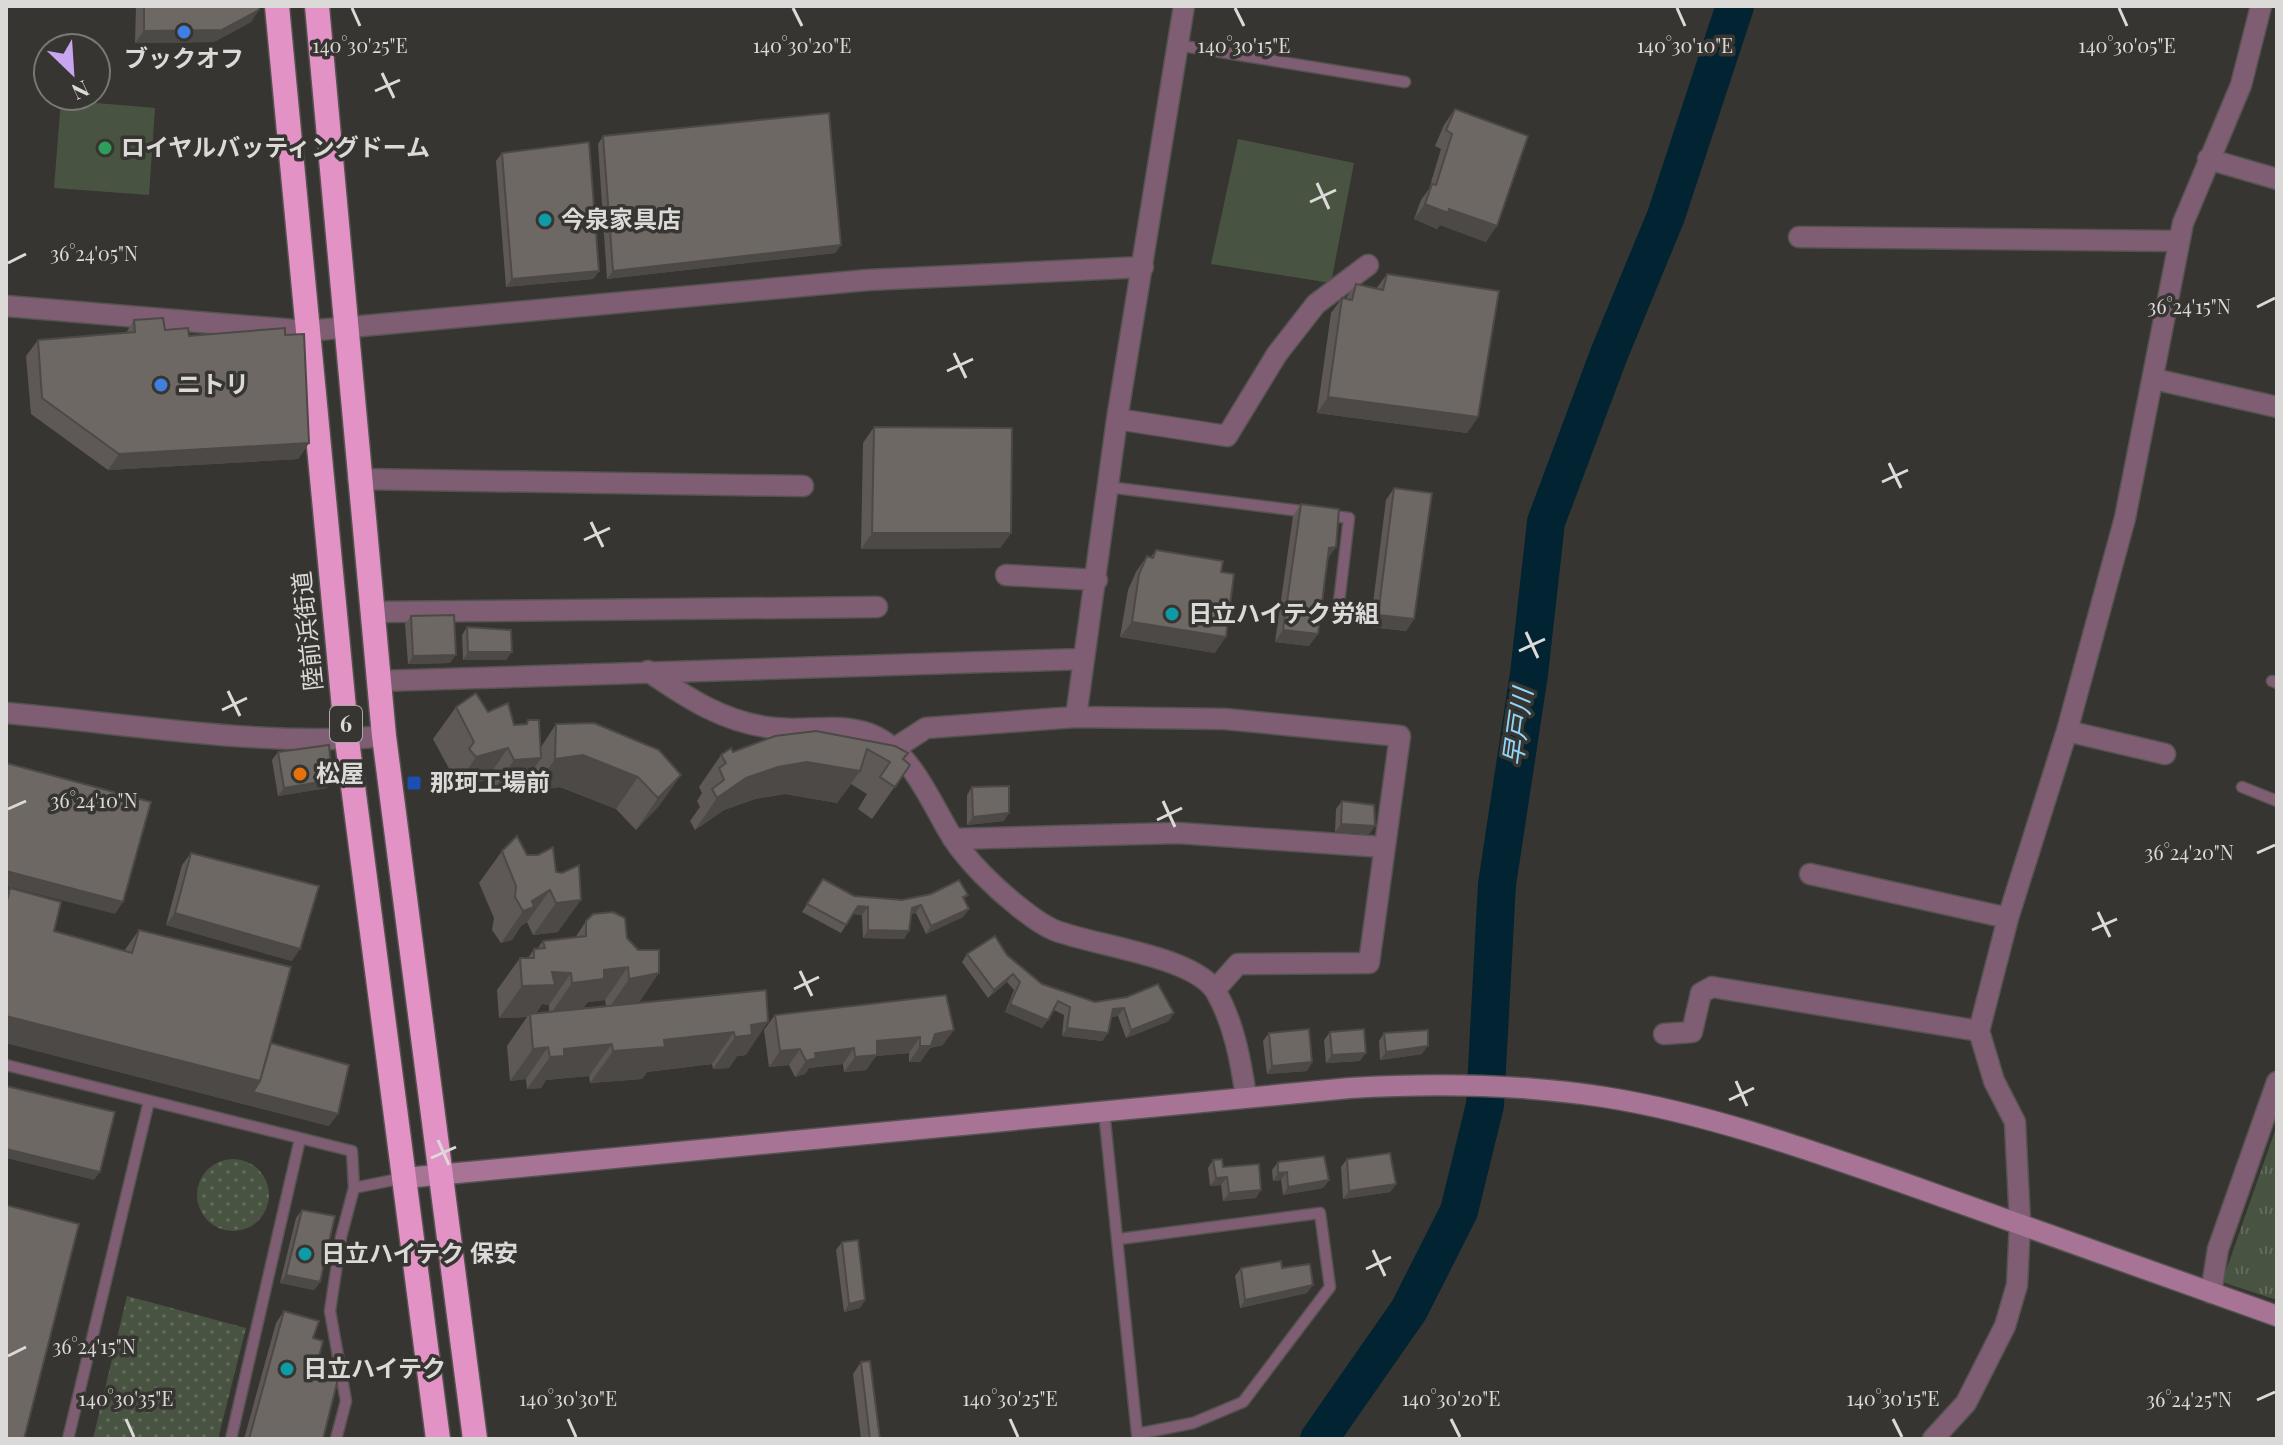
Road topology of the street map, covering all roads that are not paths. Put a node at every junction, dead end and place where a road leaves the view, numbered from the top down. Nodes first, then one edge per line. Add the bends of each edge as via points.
1 (277, 6) edge
2 (317, 6) edge
3 (1184, 6) edge
4 (2261, 6) edge
5 (1177, 45) junction
6 (1405, 82) dead end
7 (2208, 159) junction
8 (2277, 179) edge
9 (1799, 237) dead end
10 (2178, 241) junction
11 (1368, 265) dead end
12 (1143, 267) junction
13 (6, 306) edge
14 (345, 327) junction
15 (307, 331) junction
16 (2154, 379) junction
17 (2277, 407) edge
18 (1117, 419) junction
19 (358, 479) junction
20 (803, 486) dead end
21 (1108, 487) junction
22 (1006, 575) dead end
23 (1097, 580) junction
24 (877, 607) dead end
25 (371, 612) junction
26 (1337, 619) dead end
27 (1084, 659) junction
28 (648, 671) junction
29 (379, 681) junction
30 (6, 713) edge
31 (1076, 717) junction
32 (2067, 731) junction
33 (384, 736) junction
34 (347, 740) junction
35 (892, 750) junction
36 (2165, 754) dead end
37 (2242, 787) dead end
38 (2277, 801) edge
39 (953, 839) junction
40 (1383, 847) junction
41 (1810, 874) dead end
42 (2008, 918) junction
43 (1215, 990) junction
44 (1979, 1031) junction
45 (1664, 1034) dead end
46 (6, 1065) edge
47 (2277, 1082) edge
48 (1246, 1097) junction
49 (149, 1101) junction
50 (1104, 1111) junction
51 (300, 1139) junction
52 (441, 1172) junction
53 (405, 1178) junction
54 (354, 1188) junction
55 (2020, 1223) junction
56 (1119, 1239) junction
57 (2211, 1293) junction
58 (2277, 1316) edge
59 (68, 1439) edge
60 (231, 1439) edge
61 (336, 1439) edge
62 (438, 1439) edge
63 (475, 1439) edge
64 (1933, 1439) edge

1 - 15 highway, 陸前浜街道 / 6
2 - 14 highway, 6
3 - 5 street
4 - 7 street via 2241,85
5 - 6 lane
5 - 12 street
7 - 8 street
7 - 10 street
9 - 10 street
10 - 16 street
11 - 18 street via 1316,304 1277,354 1227,436
12 - 14 street via 868,280
12 - 18 street
13 - 15 street
14 - 15 street
14 - 19 highway, 6
15 - 34 highway, 陸前浜街道 / 6
16 - 17 street
16 - 32 street via 2125,518
18 - 21 street
19 - 20 street
19 - 25 highway, 6
21 - 23 street
21 - 26 lane via 1349,518
22 - 23 street
23 - 27 street
24 - 25 street
25 - 29 highway, 6
27 - 28 street
27 - 31 street
28 - 29 street
28 - 35 street via 698,706 733,718 774,728 833,726 872,735
29 - 33 highway, 6
30 - 34 street
31 - 35 street via 926,728
31 - 40 street via 1225,719 1400,736
32 - 36 street
32 - 42 street
33 - 34 street
33 - 52 highway, 6
34 - 53 highway, 陸前浜街道 / 6
35 - 39 street via 914,774
37 - 38 lane
39 - 40 street via 1178,833
39 - 43 street via 1019,907 1051,929 1114,950 1164,959
40 - 43 street via 1369,963 1238,964
41 - 42 street
42 - 44 street
43 - 48 street via 1241,1058
44 - 45 street via 1712,987 1701,993 1692,1032
44 - 55 street via 1994,1081 2015,1122
46 - 49 lane
47 - 57 street via 2218,1249
48 - 50 street
48 - 55 street via 1409,1084 1605,1097 1810,1150
49 - 51 lane
49 - 59 lane
50 - 52 street
50 - 56 lane
51 - 54 lane via 352,1151
51 - 60 lane
52 - 53 street
52 - 63 highway, 6
53 - 54 lane
53 - 62 highway, 陸前浜街道 / 6
54 - 61 lane via 330,1311 346,1401
55 - 57 street
55 - 64 street via 2017,1285 2005,1326 1966,1403
56 - 56 lane via 1137,1434 1193,1423 1243,1402 1330,1287 1320,1213
57 - 58 street

